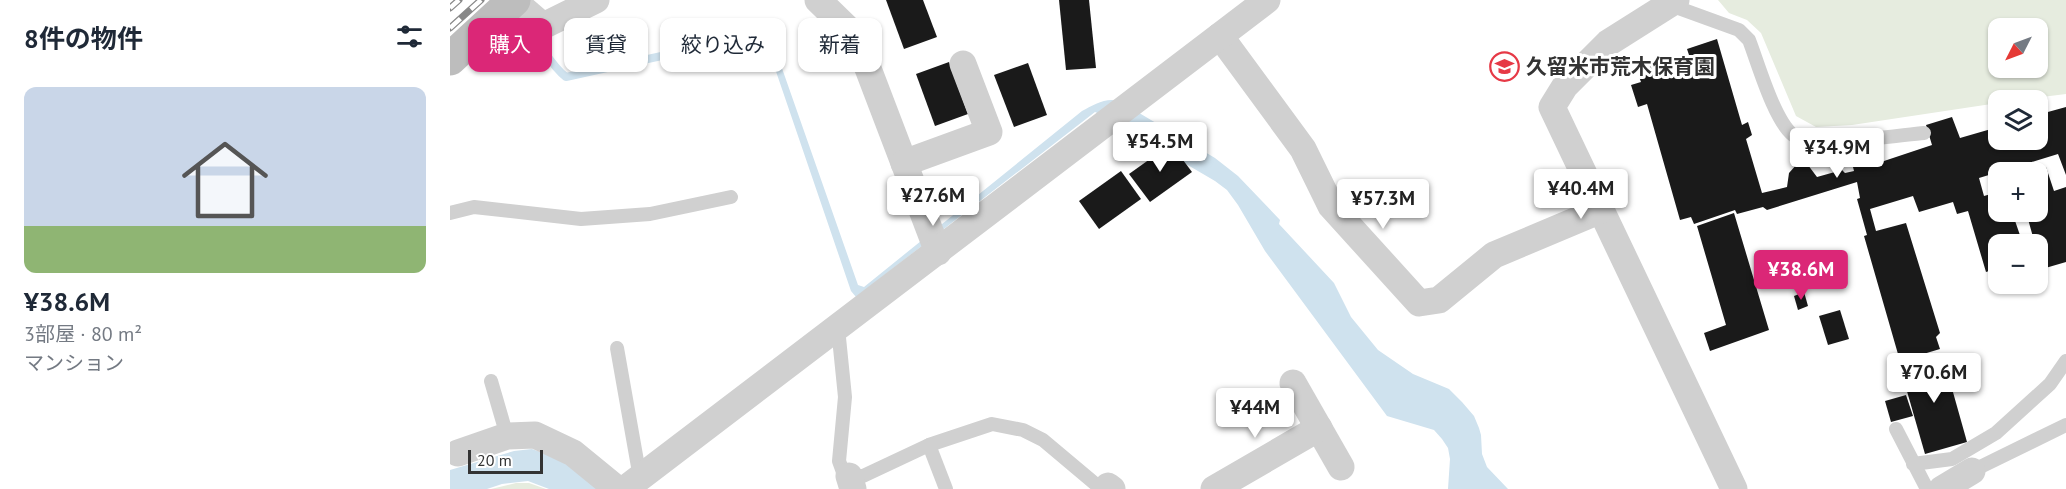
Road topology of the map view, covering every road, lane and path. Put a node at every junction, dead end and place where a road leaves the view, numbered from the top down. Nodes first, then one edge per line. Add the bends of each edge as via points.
1 (514, 0) edge
2 (596, 0) edge
3 (818, 0) edge
4 (1267, 0) edge
5 (1673, 2) edge
6 (1220, 36) junction
7 (450, 59) edge
8 (963, 64) dead end
9 (1924, 133) dead end
10 (904, 163) junction
11 (731, 196) dead end
12 (1601, 210) junction
13 (450, 213) edge
14 (938, 252) junction
15 (838, 328) junction
16 (617, 348) dead end
17 (2066, 362) edge
18 (491, 381) dead end
19 (1293, 383) dead end
20 (2066, 425) edge
21 (1319, 428) junction
22 (1896, 429) dead end
23 (507, 436) junction
24 (929, 445) junction
25 (454, 448) edge
26 (1913, 464) junction
27 (1341, 467) dead end
28 (1972, 471) joint
29 (851, 483) edge
30 (627, 485) edge
31 (1110, 488) edge
32 (946, 489) edge
33 (1214, 489) edge
34 (1734, 489) edge
35 (1927, 489) edge
36 (1942, 489) edge

1 - 2 street via 543,26
1 - 7 main road
3 - 10 street via 856,37
4 - 6 street
5 - 9 lane via 1739,30 1749,40 1782,123 1794,136 1818,142
5 - 12 street via 1608,43 1565,86 1552,107
6 - 12 street via 1304,148 1330,206 1419,303 1439,300 1494,255
6 - 14 street
8 - 10 street via 989,132
10 - 14 street
11 - 13 lane via 650,214 581,219 474,207
12 - 34 street
14 - 15 street
15 - 29 lane via 845,397 838,460
15 - 30 street
16 - 30 lane
17 - 26 lane via 2050,384 1996,433 1952,459
18 - 23 lane
19 - 21 street
20 - 28 lane
21 - 27 street
21 - 33 street
22 - 26 lane
23 - 25 street
23 - 30 street via 535,435
24 - 29 lane
24 - 31 lane via 992,424 1023,430 1043,440 1099,487
24 - 32 lane
26 - 35 lane
28 - 36 street

